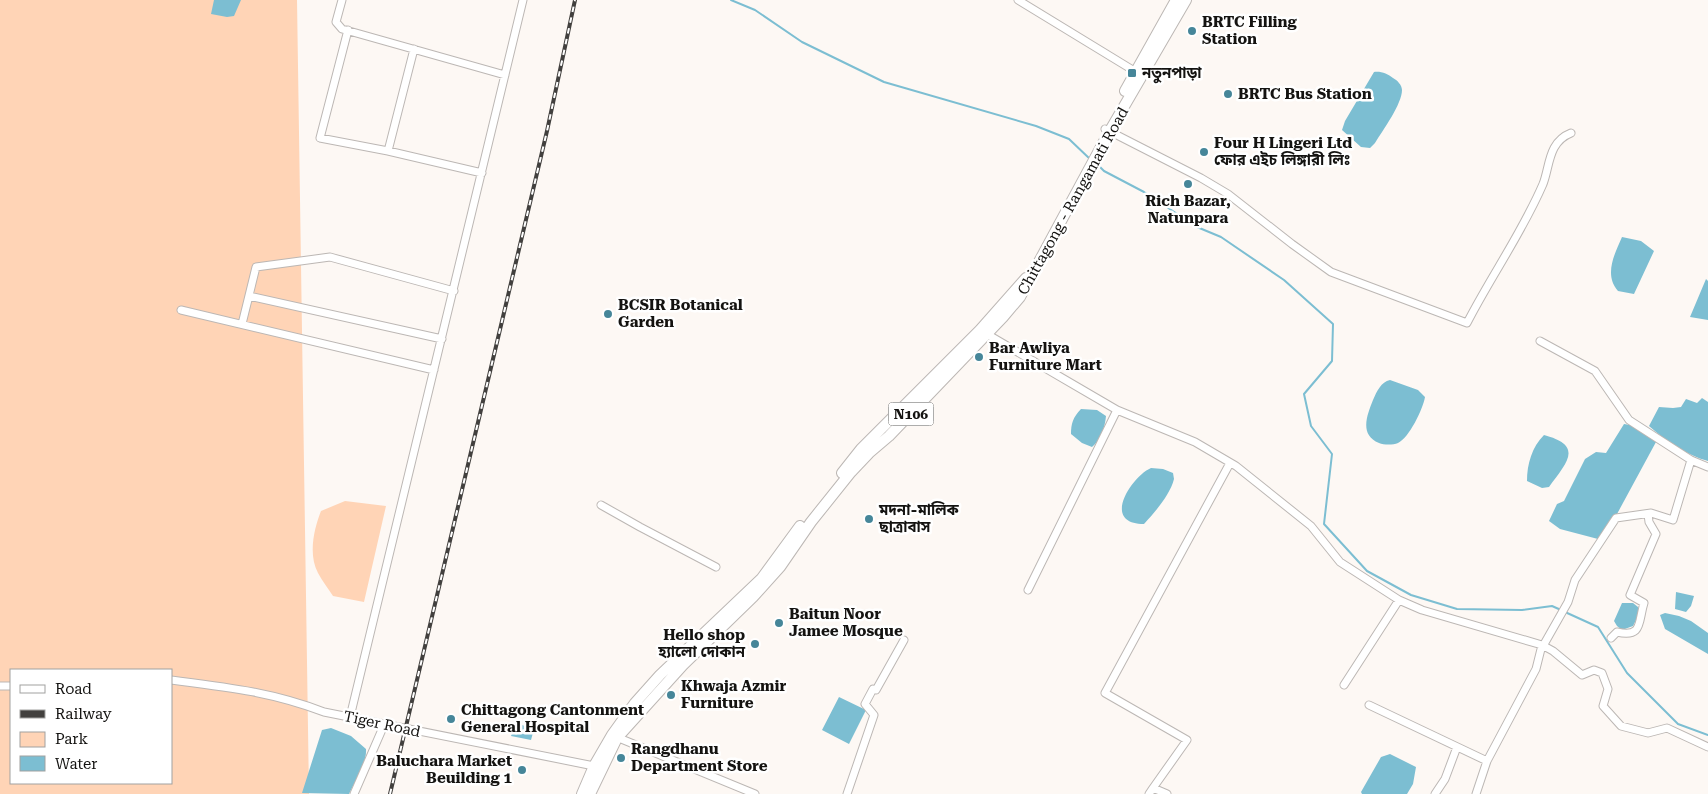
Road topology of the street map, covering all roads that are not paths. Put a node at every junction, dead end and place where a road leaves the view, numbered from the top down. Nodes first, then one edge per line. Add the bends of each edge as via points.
1 (342, 0) edge
2 (523, 0) edge
3 (1018, 0) edge
4 (1176, 0) edge
5 (1186, 0) edge
6 (348, 30) junction
7 (414, 49) junction
8 (1136, 72) junction
9 (505, 75) junction
10 (1108, 130) junction
11 (1571, 133) dead end
12 (388, 151) junction
13 (482, 173) junction
14 (454, 291) junction
15 (249, 296) junction
16 (182, 310) dead end
17 (242, 324) junction
18 (984, 332) junction
19 (442, 339) junction
20 (1540, 341) dead end
21 (434, 370) junction
22 (1117, 410) junction
23 (1691, 460) junction
24 (1230, 463) junction
25 (1708, 467) edge
26 (601, 505) dead end
27 (1648, 514) junction
28 (716, 567) dead end
29 (1028, 590) dead end
30 (1399, 600) junction
31 (1611, 638) dead end
32 (904, 640) dead end
33 (1543, 645) junction
34 (172, 680) edge
35 (1344, 685) dead end
36 (1370, 705) dead end
37 (350, 717) junction
38 (384, 725) junction
39 (614, 736) junction
40 (1457, 747) junction
41 (1708, 747) edge
42 (1487, 761) junction
43 (594, 766) junction
44 (1151, 791) edge
45 (354, 794) edge
46 (582, 794) edge
47 (590, 794) edge
48 (755, 794) edge
49 (848, 794) edge
50 (1167, 794) edge
51 (1435, 794) edge
52 (1476, 794) edge

1 - 6 street via 336,22
2 - 9 street
3 - 8 street
4 - 8 highway, Chittagong - Rangamati Road / N106
5 - 10 highway, Chittagong - Rangamati Road / N106
6 - 7 street
6 - 12 street via 320,138
7 - 9 street
7 - 12 street
8 - 10 highway, Chittagong - Rangamati Road / N106
9 - 13 street
10 - 11 street via 1228,194 1331,272 1467,322 1543,183 1549,157 1563,136
10 - 18 highway, Chittagong - Rangamati Road / N106 via 1026,279
12 - 13 street
13 - 14 street
14 - 15 street via 330,257 256,267
14 - 19 street
15 - 17 street
15 - 19 street
16 - 17 street
17 - 21 street
18 - 22 street
18 - 39 highway, Chittagong - Rangamati Road / N106 via 861,449 762,578 660,675 635,703
19 - 21 street
20 - 23 street via 1595,370 1628,420
21 - 37 street
22 - 24 street via 1195,442
22 - 29 street
23 - 25 street
23 - 27 street via 1673,520
24 - 30 street via 1311,526 1340,562
24 - 44 street via 1105,693 1187,740
26 - 28 street
27 - 31 street via 1656,534 1630,595 1644,603 1640,625 1631,634 1617,632
27 - 33 street via 1616,518 1575,580 1568,602
30 - 33 street via 1422,610
30 - 35 street
32 - 49 street via 865,704 874,715
33 - 41 street via 1582,675 1594,670 1602,673 1608,689 1603,706 1621,726 1648,733 1667,728
33 - 42 street via 1536,669
34 - 37 street, Tiger Road via 250,690
36 - 40 street
37 - 38 street, Tiger Road
38 - 43 street, Tiger Road
38 - 45 street
39 - 43 highway, Chittagong - Rangamati Road / N106
39 - 47 highway, Chittagong - Rangamati Road / N106
39 - 48 street
40 - 42 street
40 - 51 street via 1445,779
42 - 52 street
43 - 46 highway, Chittagong - Rangamati Road / N106
44 - 50 street

